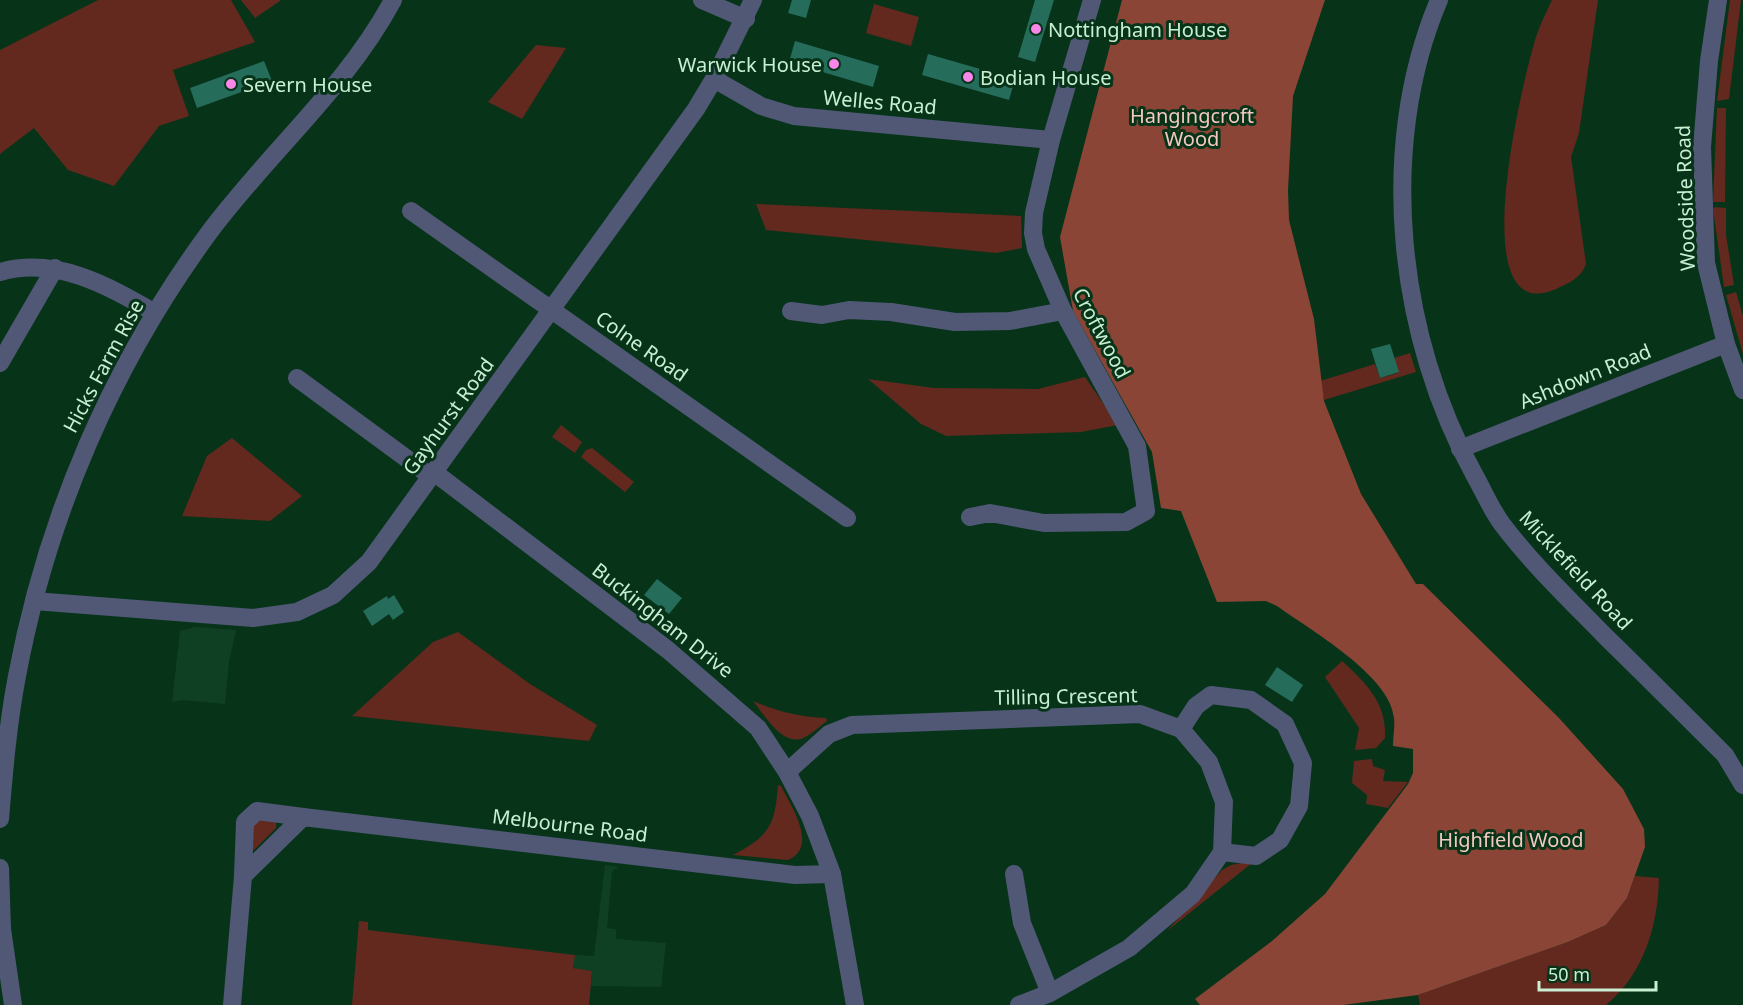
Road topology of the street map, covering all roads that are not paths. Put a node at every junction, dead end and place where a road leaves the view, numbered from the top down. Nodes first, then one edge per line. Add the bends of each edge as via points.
1 (393, 0) edge
2 (702, 0) edge
3 (753, 0) edge
4 (1092, 0) edge
5 (1439, 0) edge
6 (1718, 0) edge
7 (746, 19) junction
8 (714, 79) junction
9 (1051, 140) junction
10 (411, 211) dead end
11 (55, 268) junction
12 (0, 272) edge
13 (550, 309) junction
14 (791, 311) dead end
15 (1063, 311) junction
16 (155, 313) junction
17 (1726, 344) junction
18 (0, 363) edge
19 (297, 378) dead end
20 (1743, 390) edge
21 (1460, 449) junction
22 (432, 474) junction
23 (970, 517) dead end
24 (847, 518) dead end
25 (34, 601) junction
26 (1181, 729) junction
27 (3, 748) edge
28 (787, 772) junction
29 (1743, 785) edge
30 (303, 817) junction
31 (0, 819) edge
32 (1222, 852) junction
33 (0, 868) edge
34 (1014, 873) dead end
35 (832, 874) junction
36 (243, 876) junction
37 (1, 906) edge
38 (1050, 993) junction
39 (13, 1005) edge
40 (232, 1005) edge
41 (855, 1005) edge
42 (1019, 1005) edge

1 - 16 street, Hicks Farm Rise via 349,68 242,189
2 - 7 street
3 - 7 street, Gayhurst Road
4 - 9 street, Croftwood
5 - 21 street, Micklefield Road via 1410,99 1401,174 1412,307 1425,360
6 - 17 street, Woodside Road via 1702,147 1706,263
7 - 8 street, Gayhurst Road
8 - 9 street, Welles Road via 760,106 794,116
8 - 13 street, Gayhurst Road
9 - 15 street, Croftwood via 1033,233
10 - 13 street, Colne Road
11 - 12 street via 20,266
11 - 16 street via 109,286
11 - 18 street
13 - 22 street, Gayhurst Road
13 - 24 street, Colne Road
14 - 15 street via 822,315 849,310 955,321 1010,321
15 - 23 street, Croftwood via 1137,446 1146,511 1126,522 1044,523 990,513
16 - 25 street, Hicks Farm Rise via 86,445 58,514
17 - 20 street, Woodside Road
17 - 21 street, Ashdown Road
19 - 22 street, Buckingham Drive
21 - 29 street, Micklefield Road via 1500,521 1536,566 1725,755
22 - 25 street, Gayhurst Road via 369,562 333,596 297,612 253,618
22 - 28 street, Buckingham Drive via 727,698 758,728
25 - 27 street, Hicks Farm Rise
26 - 28 street, Tilling Crescent via 1140,714 852,725 829,734
26 - 32 street, Tilling Crescent via 1209,762 1224,802
26 - 32 street via 1196,706 1211,695 1251,700 1285,724 1303,763 1299,806 1280,840 1256,856
27 - 31 street, Hicks Farm Rise
28 - 35 street, Buckingham Drive via 810,816
30 - 35 street, Melbourne Road via 795,875
30 - 36 street
30 - 36 street, Melbourne Road via 257,811 245,822
32 - 38 street via 1193,894 1129,948
33 - 37 street
34 - 38 street via 1022,922
35 - 41 street, Buckingham Drive
36 - 40 street, Melbourne Road
37 - 39 street
38 - 42 street

